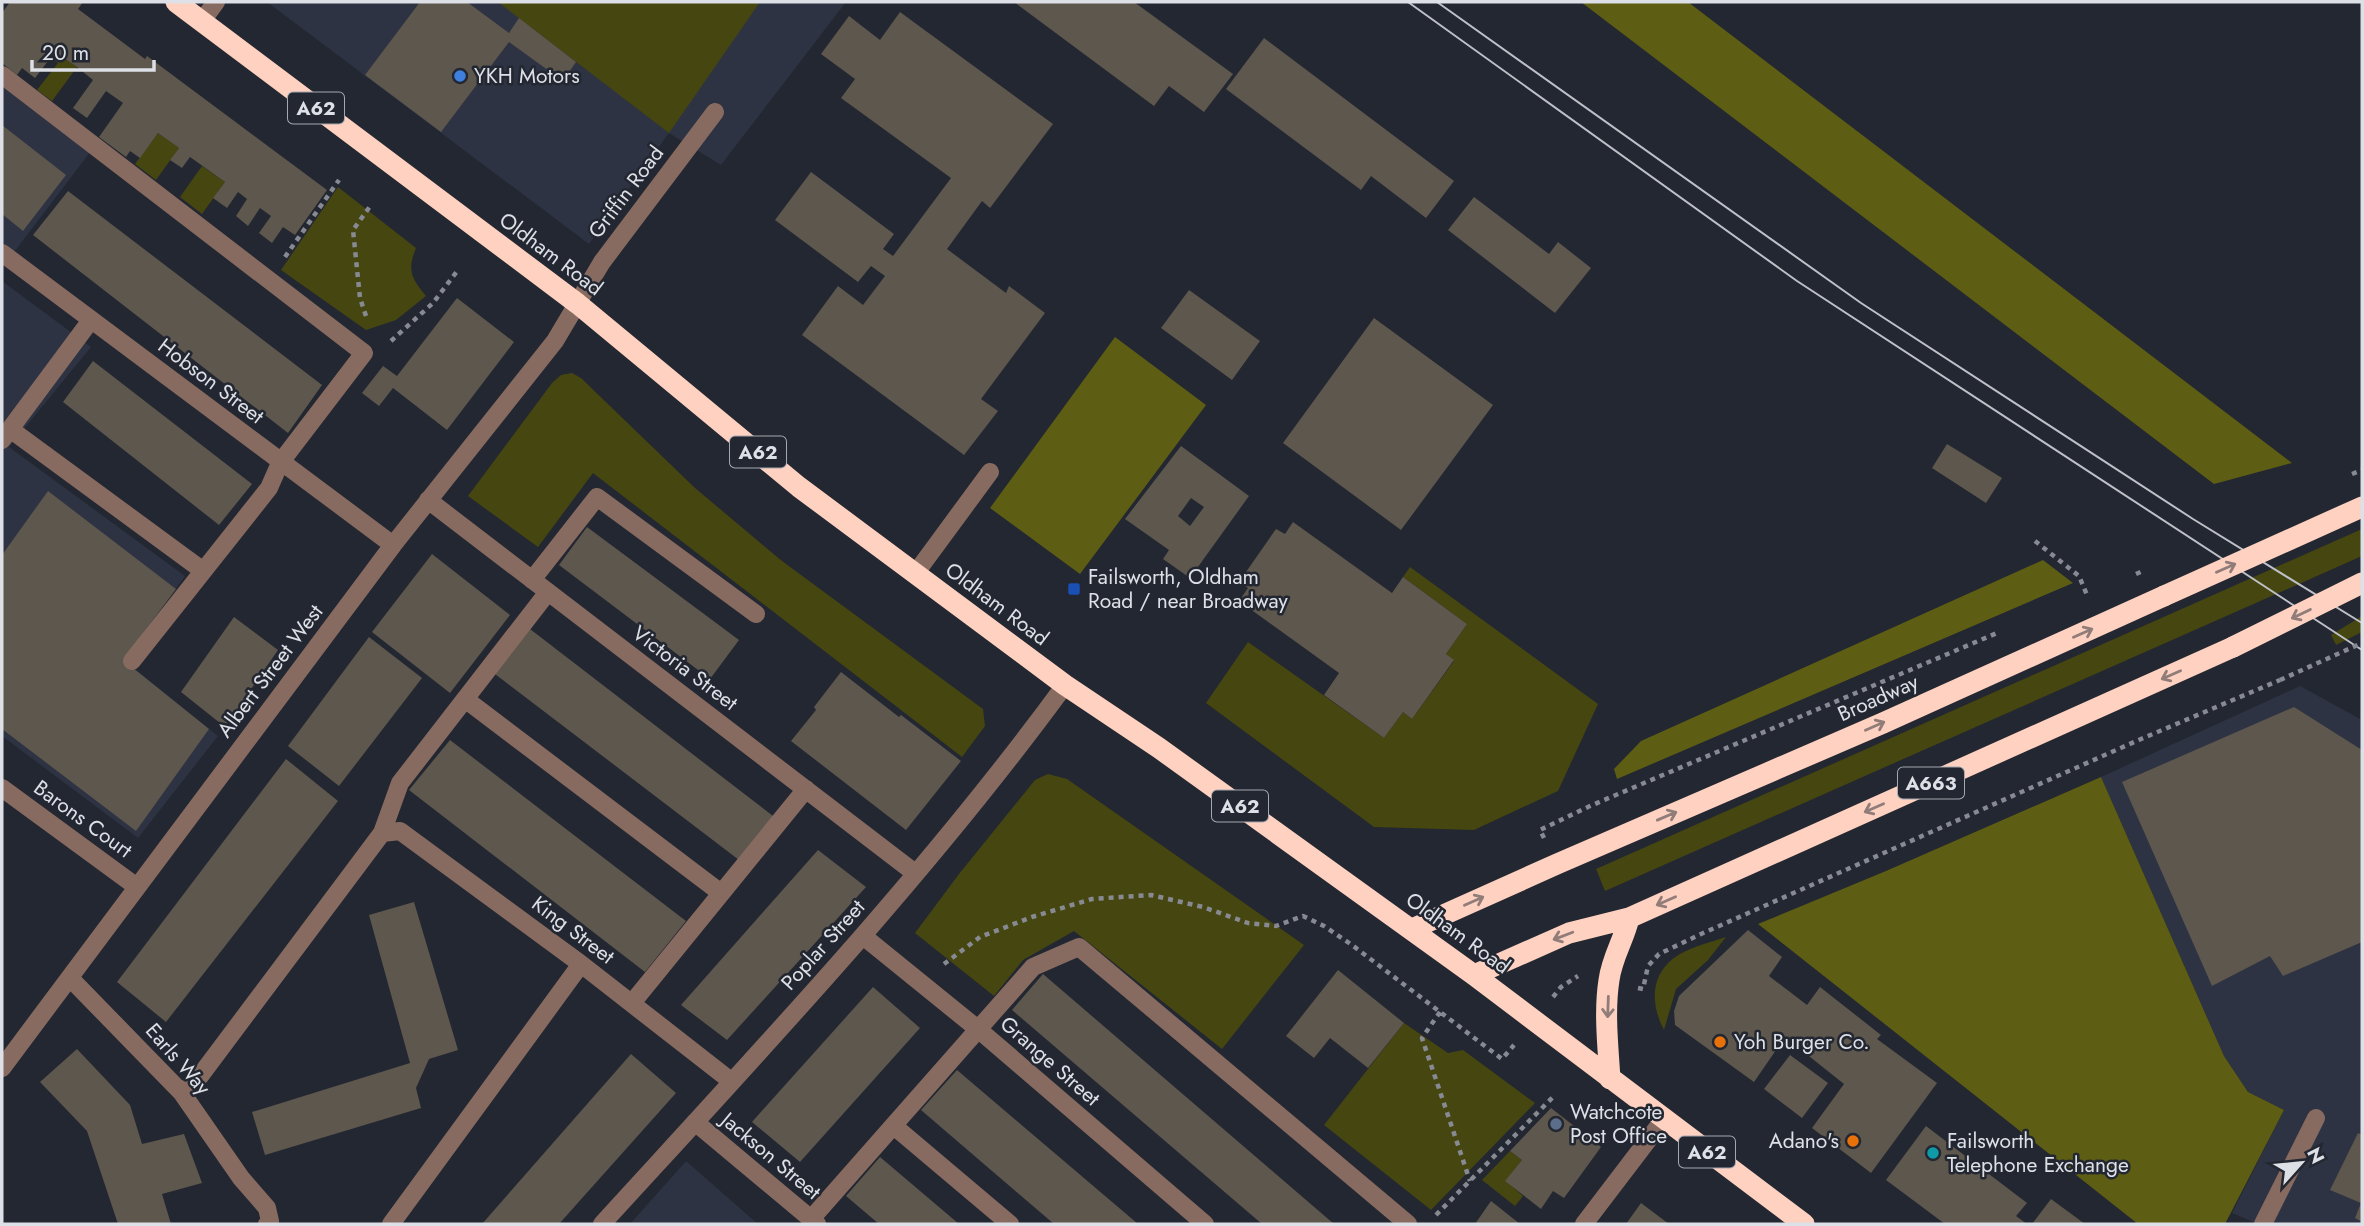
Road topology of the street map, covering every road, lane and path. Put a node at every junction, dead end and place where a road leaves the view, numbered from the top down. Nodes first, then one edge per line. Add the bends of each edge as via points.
1 (176, 2) edge
2 (216, 2) edge
3 (202, 21) junction
4 (2, 75) edge
5 (715, 112) dead end
6 (339, 180) dead end
7 (371, 205) dead end
8 (2, 253) edge
9 (457, 270) dead end
10 (270, 279) junction
11 (578, 304) junction
12 (91, 320) junction
13 (370, 350) junction
14 (6, 434) edge
15 (280, 463) junction
16 (2362, 470) edge
17 (990, 472) dead end
18 (2352, 474) dead end
19 (428, 500) junction
20 (2362, 506) edge
21 (2035, 541) dead end
22 (393, 545) junction
23 (202, 570) junction
24 (915, 574) junction
25 (2136, 574) dead end
26 (2124, 579) dead end
27 (532, 580) junction
28 (2362, 583) edge
29 (2099, 590) dead end
30 (548, 592) junction
31 (2087, 595) junction
32 (2074, 600) dead end
33 (756, 614) dead end
34 (1997, 633) dead end
35 (2362, 643) edge
36 (132, 661) dead end
37 (1065, 685) junction
38 (466, 699) junction
39 (2, 788) edge
40 (806, 789) junction
41 (1540, 830) dead end
42 (382, 833) junction
43 (915, 873) junction
44 (137, 887) junction
45 (721, 893) junction
46 (1629, 918) junction
47 (1412, 929) junction
48 (863, 936) junction
49 (582, 964) junction
50 (1474, 975) junction
51 (70, 978) junction
52 (925, 986) junction
53 (1643, 989) dead end
54 (632, 1003) junction
55 (1440, 1012) junction
56 (979, 1030) junction
57 (1502, 1059) dead end
58 (2, 1068) edge
59 (1610, 1079) junction
60 (731, 1081) junction
61 (182, 1093) junction
62 (1553, 1097) dead end
63 (2316, 1118) dead end
64 (1664, 1119) junction
65 (695, 1122) junction
66 (894, 1126) junction
67 (1469, 1181) junction
68 (814, 1222) edge
69 (267, 1224) edge
70 (391, 1224) edge
71 (602, 1224) edge
72 (1010, 1224) edge
73 (1205, 1224) edge
74 (1408, 1224) edge
75 (1430, 1224) edge
76 (1584, 1224) edge
77 (1804, 1224) edge
78 (2263, 1224) edge

1 - 3 highway, Oldham Road / A62
2 - 3 street
3 - 11 highway, Oldham Road / A62
4 - 10 street
5 - 11 street, Griffin Road via 602,262
6 - 10 path
7 - 13 path via 353,229
8 - 12 street, Hobson Street
9 - 13 path via 433,303 393,340
10 - 13 street
11 - 19 street, Albert Street West via 555,341
11 - 24 highway, Oldham Road / A62 via 799,487
12 - 14 street
12 - 15 street, Hobson Street
13 - 15 street
14 - 23 street
15 - 22 street, Hobson Street
15 - 23 street via 269,488
16 - 18 path
17 - 24 street
19 - 22 street, Albert Street West
19 - 27 street, Victoria Street
47 -> 20 highway, Broadway, bridge
21 - 31 path via 2079,576
22 - 44 street, Albert Street West
23 - 36 street
24 - 37 highway, Oldham Road / A62
25 - 26 path
27 - 30 street, Victoria Street
27 - 33 street via 597,497
28 -> 46 highway, A663, bridge via 2233,647
29 - 31 path
30 - 38 street
30 - 40 street, Victoria Street
31 - 32 path
34 - 41 path
35 - 53 path, bridge via 1690,939 1659,954 1647,966
37 - 43 street, Poplar Street
37 - 47 highway, Oldham Road / A62
38 - 42 street via 400,783
38 - 45 street
39 - 44 street, Barons Court
40 - 43 street, Victoria Street
40 - 45 street
42 - 49 street, King Street via 400,831
42 - 61 street via 200,1076
43 - 48 street, Poplar Street
44 - 51 street, Albert Street West
45 - 54 street
46 -> 50 highway, A663 via 1569,933
46 -> 59 highway via 1608,981
47 - 50 highway, Oldham Road / A62
48 - 52 street, Grange Street
48 - 60 street, Poplar Street
49 - 54 street, King Street
49 - 70 street
50 - 59 highway, Oldham Road / A62
51 - 58 street, Albert Street West
51 - 61 street, Earls Way
52 - 55 path via 943,965 980,937 1092,899 1151,895 1248,923 1276,926 1303,915 1352,945
52 - 56 street, Grange Street
54 - 60 street, King Street
55 - 57 path
55 - 67 path via 1422,1038
56 - 66 street
56 - 73 street, Grange Street
56 - 74 street via 1033,967 1079,947
59 - 64 highway, Oldham Road / A62
60 - 65 street, Poplar Street
61 - 69 street, Earls Way via 267,1208
62 - 67 path
63 - 78 street
64 - 76 street
64 - 77 highway, Oldham Road / A62
65 - 68 street, Jackson Street
65 - 71 street, Poplar Street
66 - 68 street
66 - 72 street
67 - 75 path

